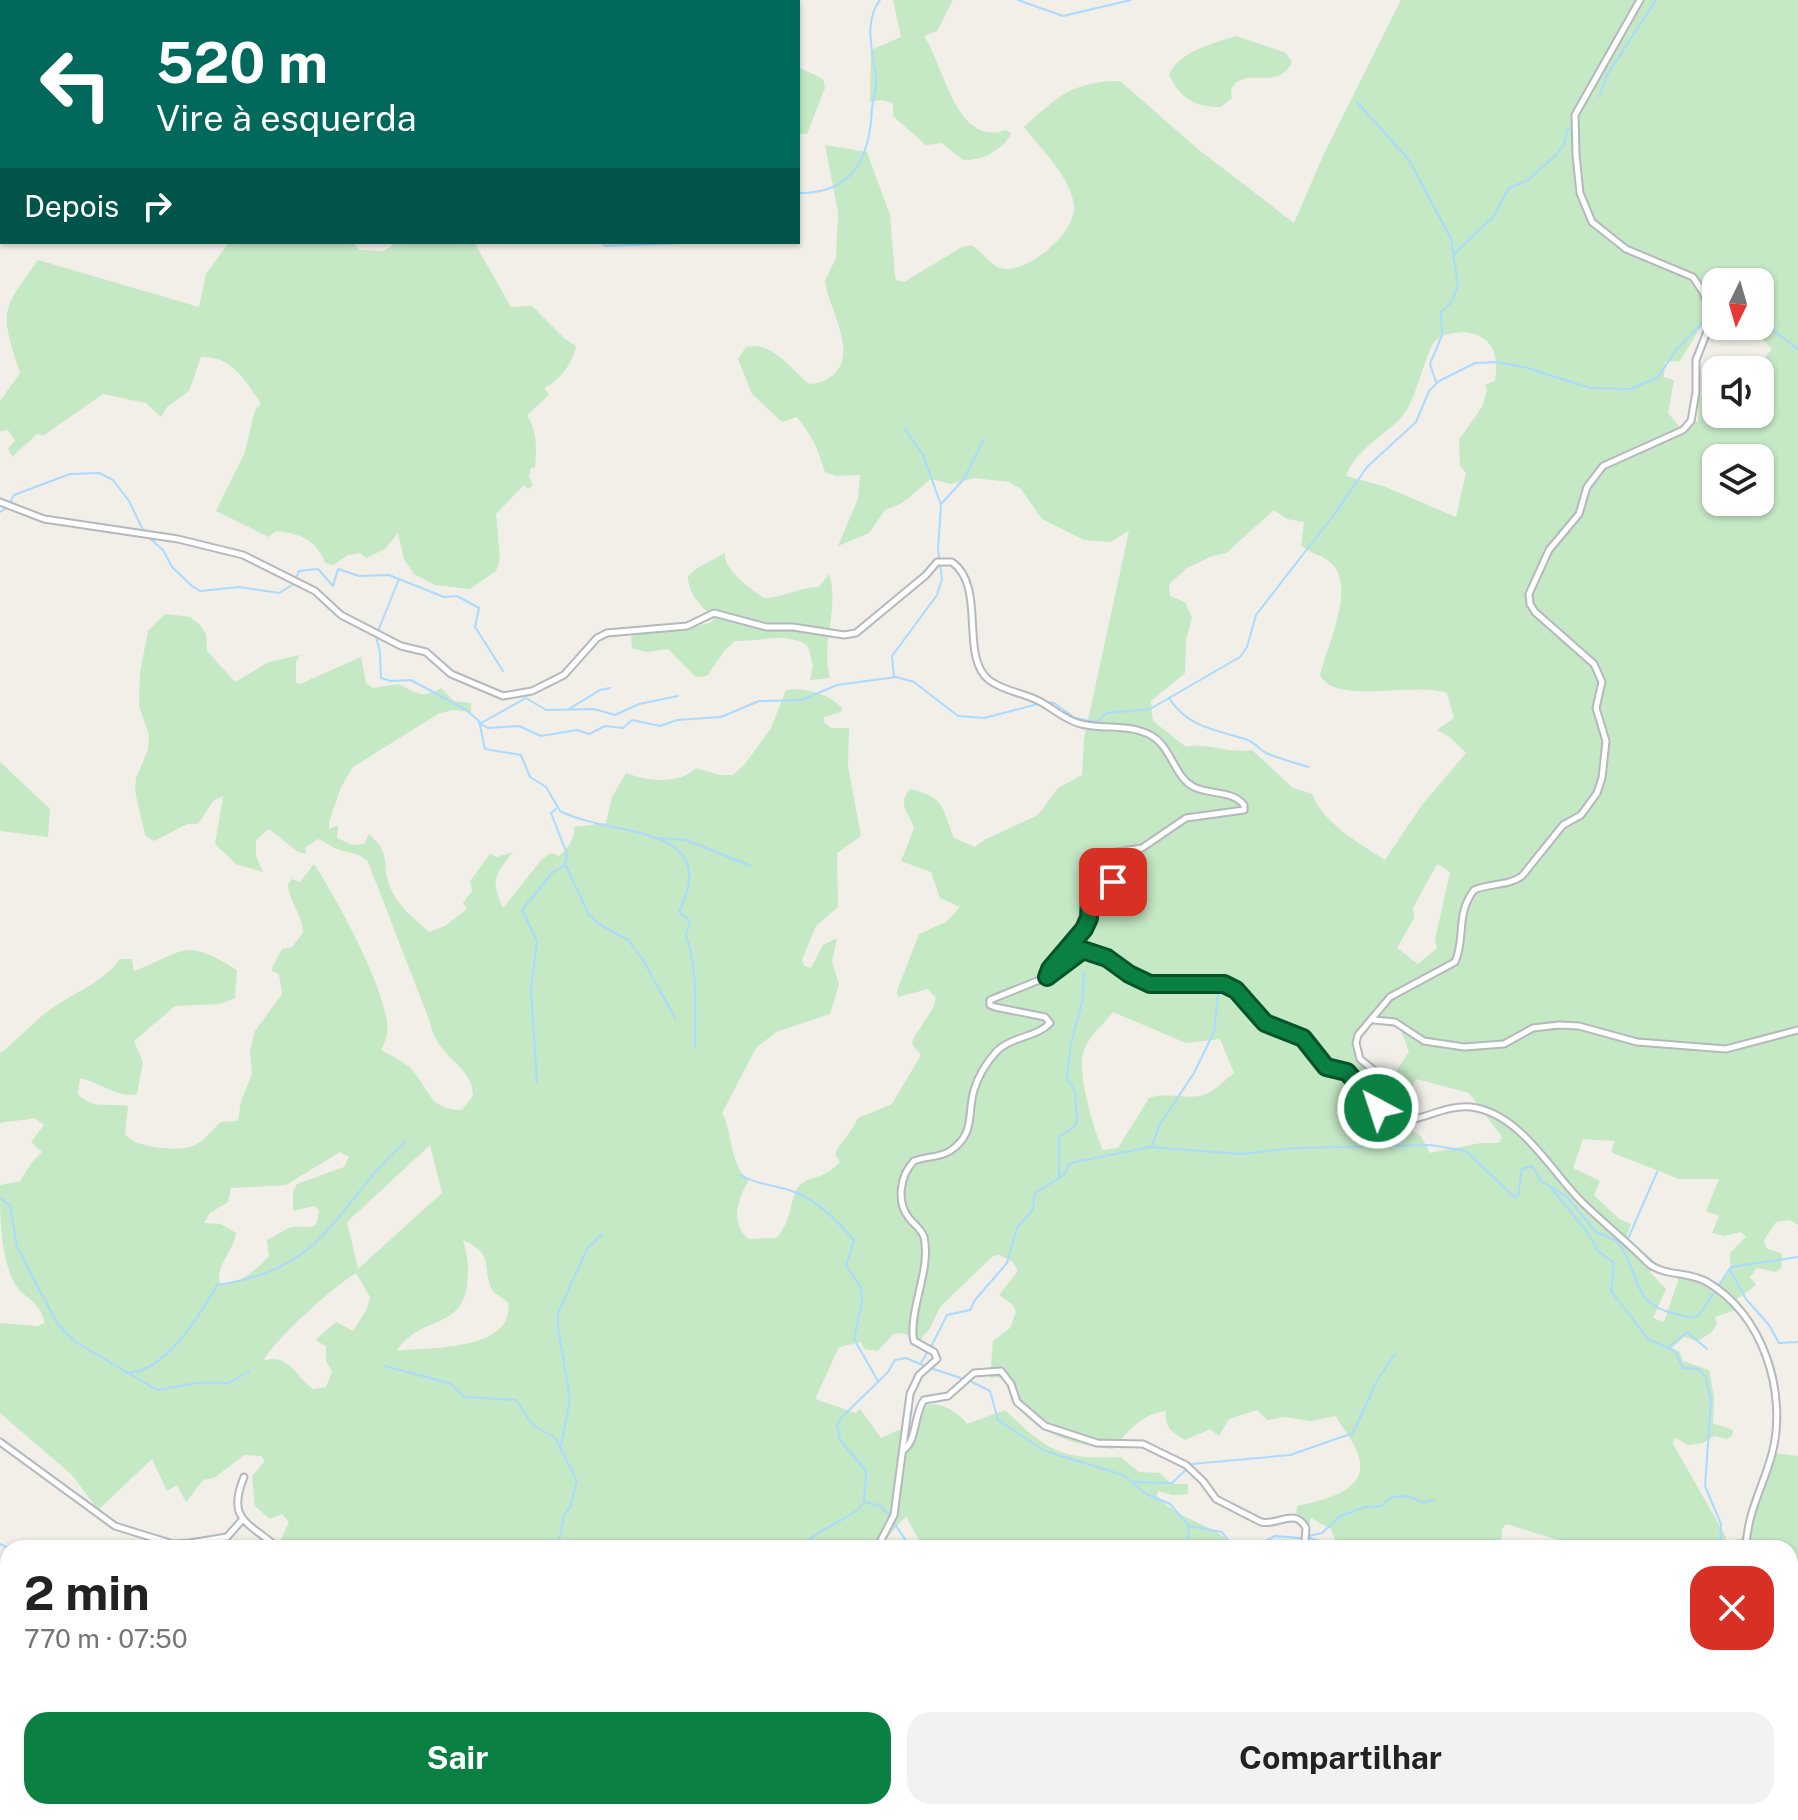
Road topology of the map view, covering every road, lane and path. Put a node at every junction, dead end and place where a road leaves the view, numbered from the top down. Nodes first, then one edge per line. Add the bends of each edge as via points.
1 (1640, 0) edge
2 (0, 502) edge
3 (1047, 977) junction
4 (1373, 1020) junction
5 (1798, 1030) edge
6 (1408, 1119) junction
7 (0, 1442) edge
8 (904, 1449) junction
9 (244, 1477) dead end
10 (243, 1519) junction
11 (160, 1540) edge
12 (208, 1540) edge
13 (268, 1540) edge
14 (881, 1540) edge
15 (1305, 1540) edge
16 (1747, 1540) edge

1 - 4 street via 1575,115 1580,193 1592,222 1613,240 1693,277 1712,319 1696,360 1691,421 1674,435 1603,466 1587,487 1579,514 1549,550 1529,594 1535,612 1588,658 1602,682 1596,708 1606,741 1601,786 1581,815 1563,825 1522,876 1474,890 1462,912 1455,962 1390,997
2 - 3 street via 44,519 178,539 243,555 315,591 341,615 401,646 426,652 451,674 503,696 532,691 564,675 607,633 687,626 714,613 766,627 856,633 937,562 952,562 969,588 985,677 1069,720 1149,734 1165,748 1187,783 1244,805 1236,813 1186,818 1142,848 1098,855 1127,875 1090,896 1084,929
3 - 6 street via 1083,950 1150,984 1224,984 1265,1023 1303,1038 1326,1067 1347,1072 1388,1118
3 - 8 street via 990,1000 995,1007 1045,1017 1050,1023 995,1053 974,1090 962,1139 945,1153 914,1161 904,1180 903,1209 920,1230 925,1250 913,1336 937,1359 917,1378 910,1394
4 - 5 street via 1395,1022 1429,1043 1464,1047 1504,1044 1533,1028 1559,1025 1637,1042 1726,1049
4 - 6 street via 1358,1035 1360,1059 1397,1089
6 - 16 street via 1473,1107 1513,1127 1649,1264 1708,1282 1755,1328 1774,1392 1774,1443 1749,1517
7 - 11 street via 115,1526
8 - 14 street via 894,1515
8 - 15 street via 924,1400 948,1396 974,1373 1001,1371 1017,1402 1045,1426 1097,1443 1143,1444 1186,1465 1216,1499 1261,1522 1298,1518 1306,1528
9 - 10 street via 235,1504
10 - 12 street via 227,1537
10 - 13 street

